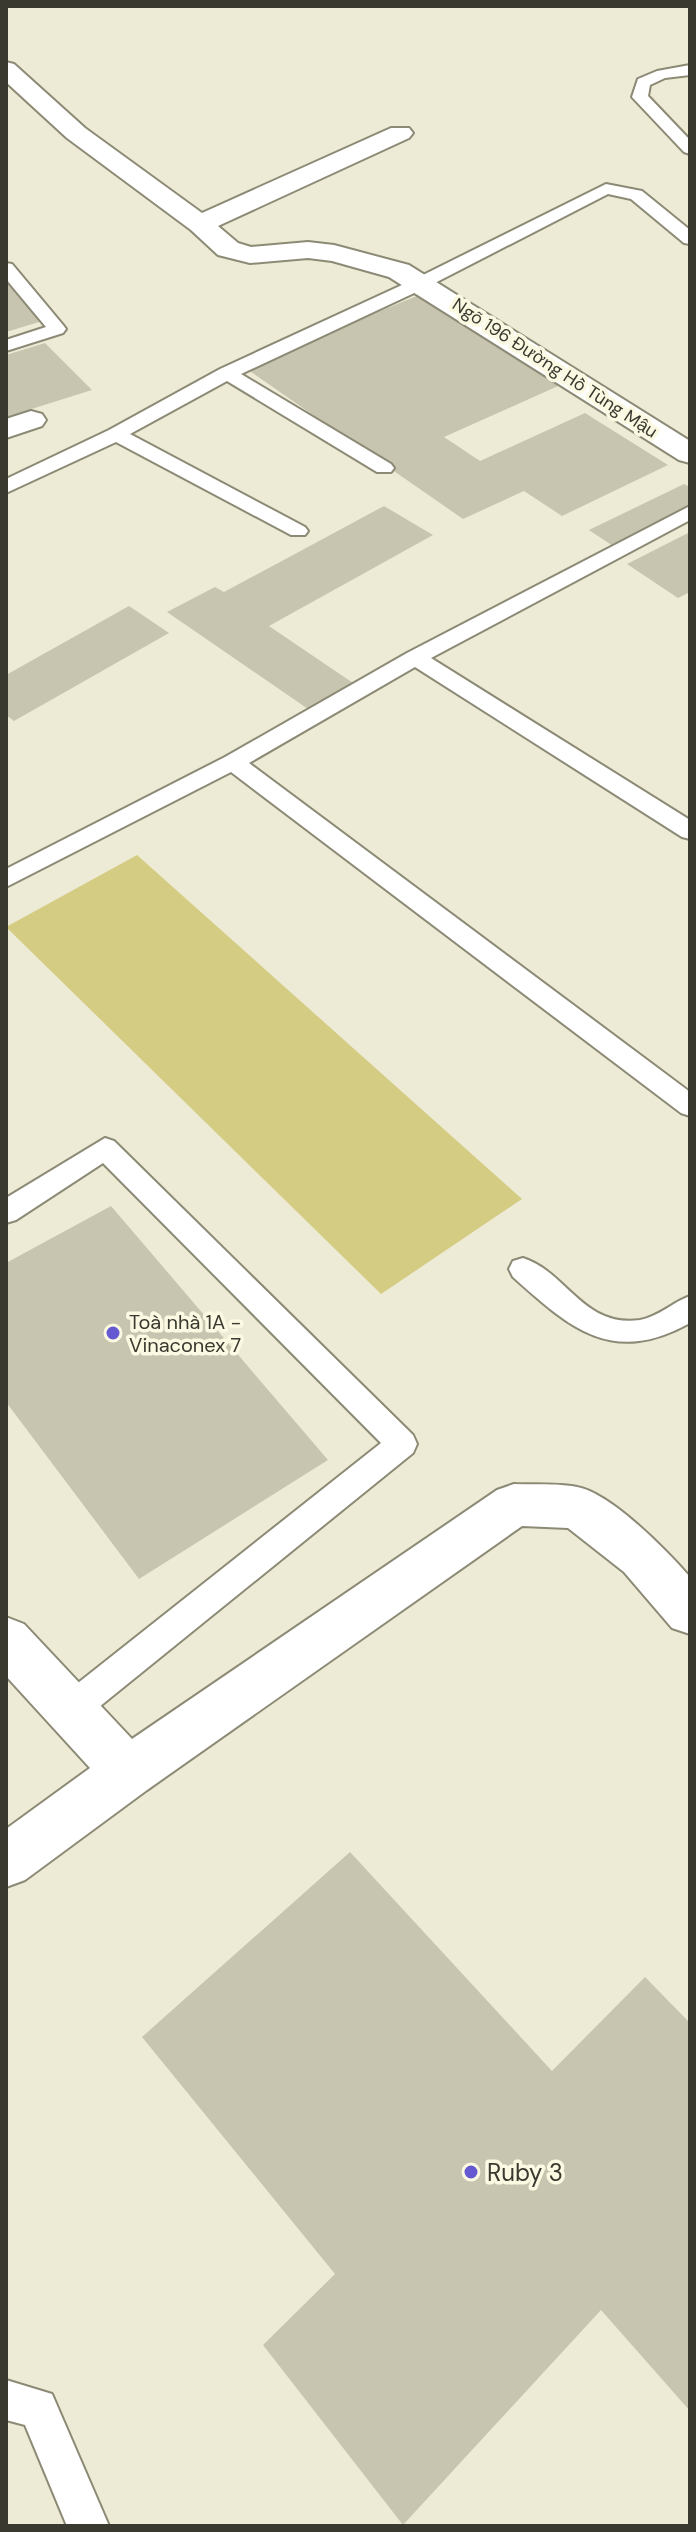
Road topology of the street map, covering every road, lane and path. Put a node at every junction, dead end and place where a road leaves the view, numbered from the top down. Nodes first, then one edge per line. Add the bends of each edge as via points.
1 (6, 69) edge
2 (690, 70) edge
3 (400, 133) dead end
4 (690, 149) edge
5 (200, 224) junction
6 (690, 239) edge
7 (6, 268) edge
8 (399, 273) junction
9 (6, 346) edge
10 (227, 373) junction
11 (116, 434) junction
12 (690, 454) edge
13 (384, 468) dead end
14 (6, 487) edge
15 (690, 512) edge
16 (298, 531) dead end
17 (415, 658) junction
18 (233, 762) junction
19 (690, 831) edge
20 (6, 879) edge
21 (690, 1106) edge
22 (6, 1212) edge
23 (523, 1269) dead end
24 (690, 1308) edge
25 (690, 1612) edge
26 (6, 1640) edge
27 (71, 1709) junction
28 (128, 1772) junction
29 (6, 1861) edge
30 (6, 2400) edge
31 (88, 2526) edge

1 - 5 street via 76,133
2 - 4 lane via 643,82 640,97
3 - 5 street
5 - 8 street via 228,249 250,255 308,250
6 - 8 lane via 636,195 606,189
7 - 9 lane via 57,329
8 - 10 lane
8 - 12 street, Ngõ 196 Đường Hồ Tùng Mậu
10 - 11 lane
10 - 13 lane
11 - 14 lane
11 - 16 lane
15 - 17 lane
17 - 18 lane
17 - 19 lane
18 - 20 lane
18 - 21 lane
22 - 27 lane via 105,1148 402,1444
23 - 24 lane via 577,1315 607,1332 645,1332
25 - 28 street via 641,1557 578,1508 514,1505
26 - 27 street
27 - 28 street
28 - 29 street
30 - 31 lane via 38,2408

